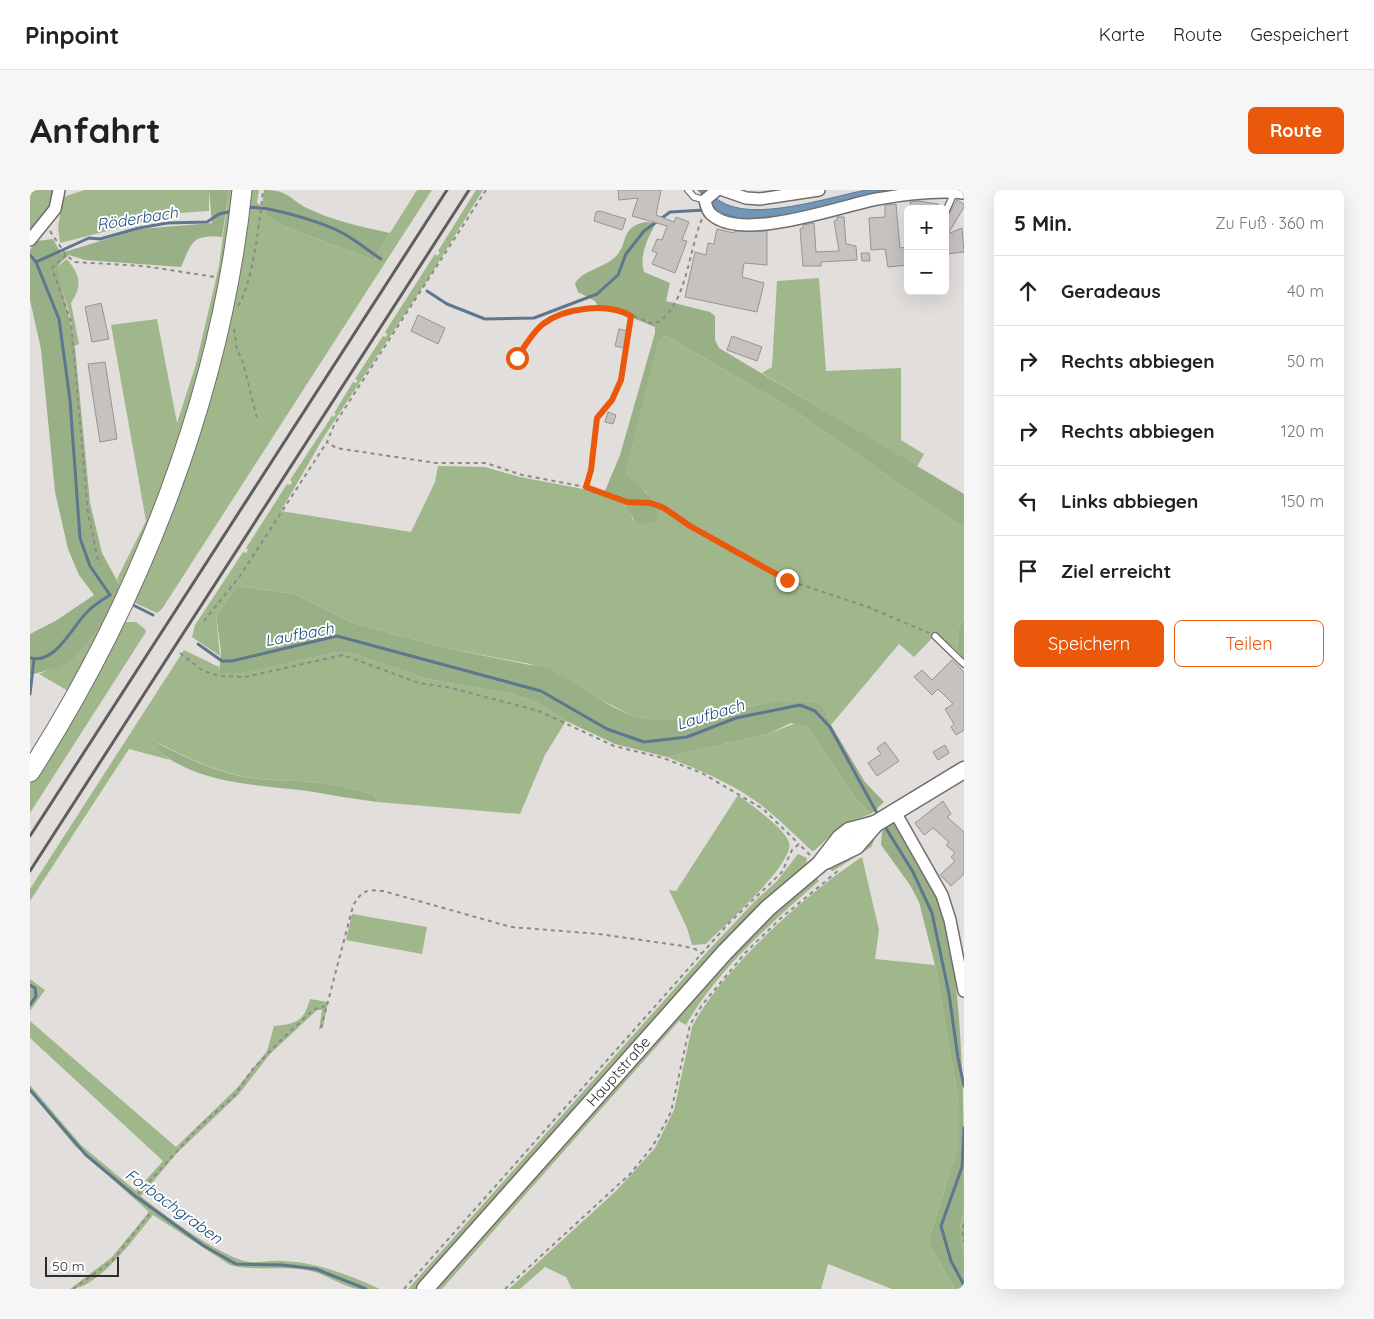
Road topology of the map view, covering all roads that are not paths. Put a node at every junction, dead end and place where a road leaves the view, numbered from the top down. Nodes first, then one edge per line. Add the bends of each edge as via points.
1 (59, 190) edge
2 (688, 190) edge
3 (819, 190) edge
4 (718, 191) edge
5 (960, 192) edge
6 (786, 193) edge
7 (699, 199) junction
8 (241, 203) edge
9 (949, 207) edge
10 (30, 240) edge
11 (935, 636) road end
12 (964, 664) edge
13 (964, 770) edge
14 (30, 772) edge
15 (884, 819) junction
16 (964, 991) edge
17 (426, 1289) edge

1 - 10 street via 55,209
2 - 7 lane
3 - 6 street
4 - 6 street via 746,198
4 - 7 street
5 - 7 street via 906,194 815,216 763,224 738,224 718,219
5 - 9 lane
8 - 14 main road via 217,335 172,484 118,616
11 - 12 lane
13 - 15 street, Hauptstraße
15 - 16 street via 942,895
15 - 17 street, Hauptstraße via 848,831 725,952

